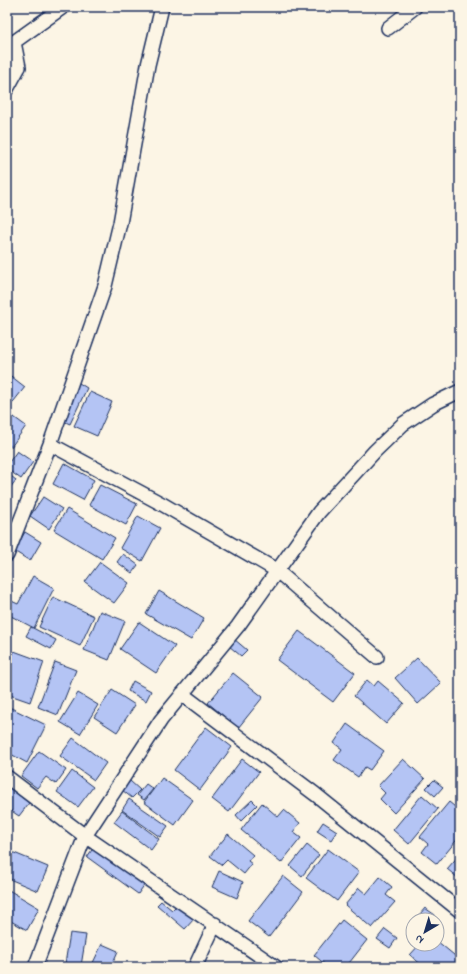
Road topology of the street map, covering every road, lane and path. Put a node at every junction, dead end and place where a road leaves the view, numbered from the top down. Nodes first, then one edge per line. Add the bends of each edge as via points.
1 (63, 7) edge
2 (162, 7) edge
3 (415, 7) edge
4 (388, 28) dead end
5 (7, 54) edge
6 (19, 67) junction
7 (7, 89) edge
8 (459, 393) edge
9 (50, 444) junction
10 (7, 555) edge
11 (276, 570) junction
12 (377, 657) dead end
13 (182, 694) junction
14 (7, 777) edge
15 (85, 836) junction
16 (460, 911) edge
17 (215, 924) junction
18 (35, 967) edge
19 (195, 967) edge
20 (276, 967) edge

1 - 6 street via 14,42
2 - 9 street via 148,65 120,223 105,286
3 - 4 street
5 - 6 street
6 - 7 street
8 - 11 street via 433,404 403,424 375,451 318,512
9 - 10 street
9 - 11 street via 162,504
11 - 12 street
11 - 13 street via 238,626
13 - 15 street via 161,720
13 - 16 street via 315,794
14 - 15 street
15 - 17 street
15 - 18 street
17 - 19 street
17 - 20 street

